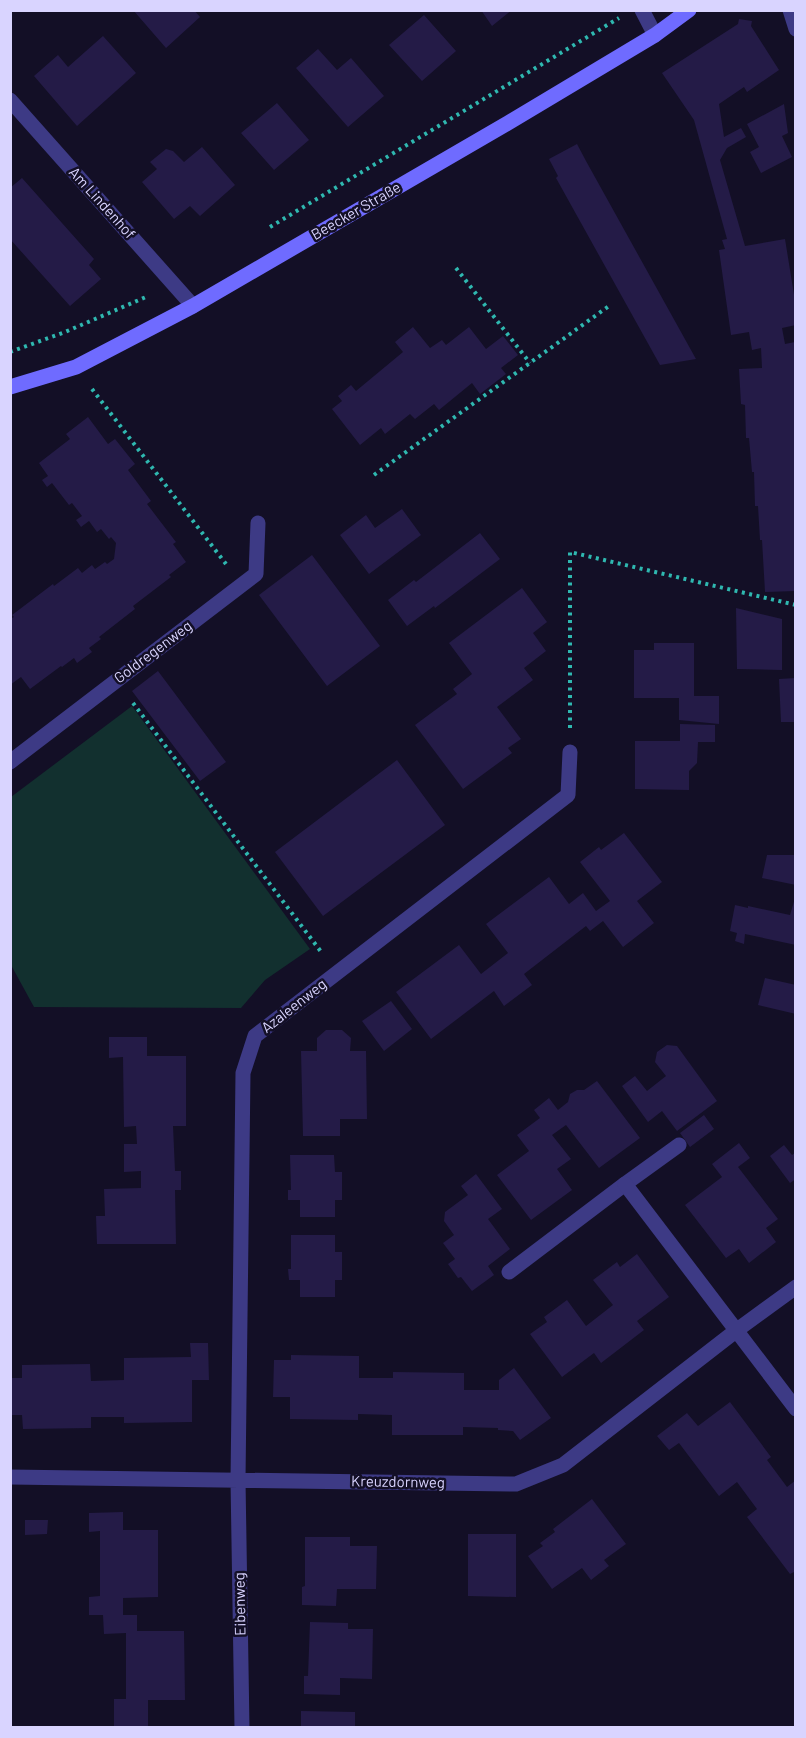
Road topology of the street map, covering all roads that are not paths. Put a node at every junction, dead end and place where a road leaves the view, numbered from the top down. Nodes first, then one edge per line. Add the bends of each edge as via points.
1 (642, 10) edge
2 (689, 10) edge
3 (790, 10) edge
4 (795, 29) edge
5 (655, 35) junction
6 (10, 100) edge
7 (194, 306) junction
8 (10, 387) edge
9 (258, 523) dead end
10 (570, 752) road end
11 (10, 762) edge
12 (679, 1145) dead end
13 (625, 1184) junction
14 (509, 1272) dead end
15 (795, 1287) edge
16 (736, 1330) junction
17 (795, 1409) edge
18 (10, 1476) edge
19 (238, 1480) junction
20 (242, 1728) edge

1 - 5 street
2 - 5 street, Beecker Straße
3 - 4 street
5 - 7 street, Beecker Straße
6 - 7 street, Am Lindenhof
7 - 8 street, Beecker Straße via 76,367
9 - 11 street, Goldregenweg via 256,574
10 - 19 street, Azaleenweg via 568,795 255,1036 243,1073
12 - 13 street
13 - 14 street
13 - 16 street
15 - 16 street, Kreuzdornweg
16 - 17 street
16 - 19 street, Kreuzdornweg via 563,1465 516,1484
18 - 19 street, Kreuzdornweg
19 - 20 street, Eibenweg

